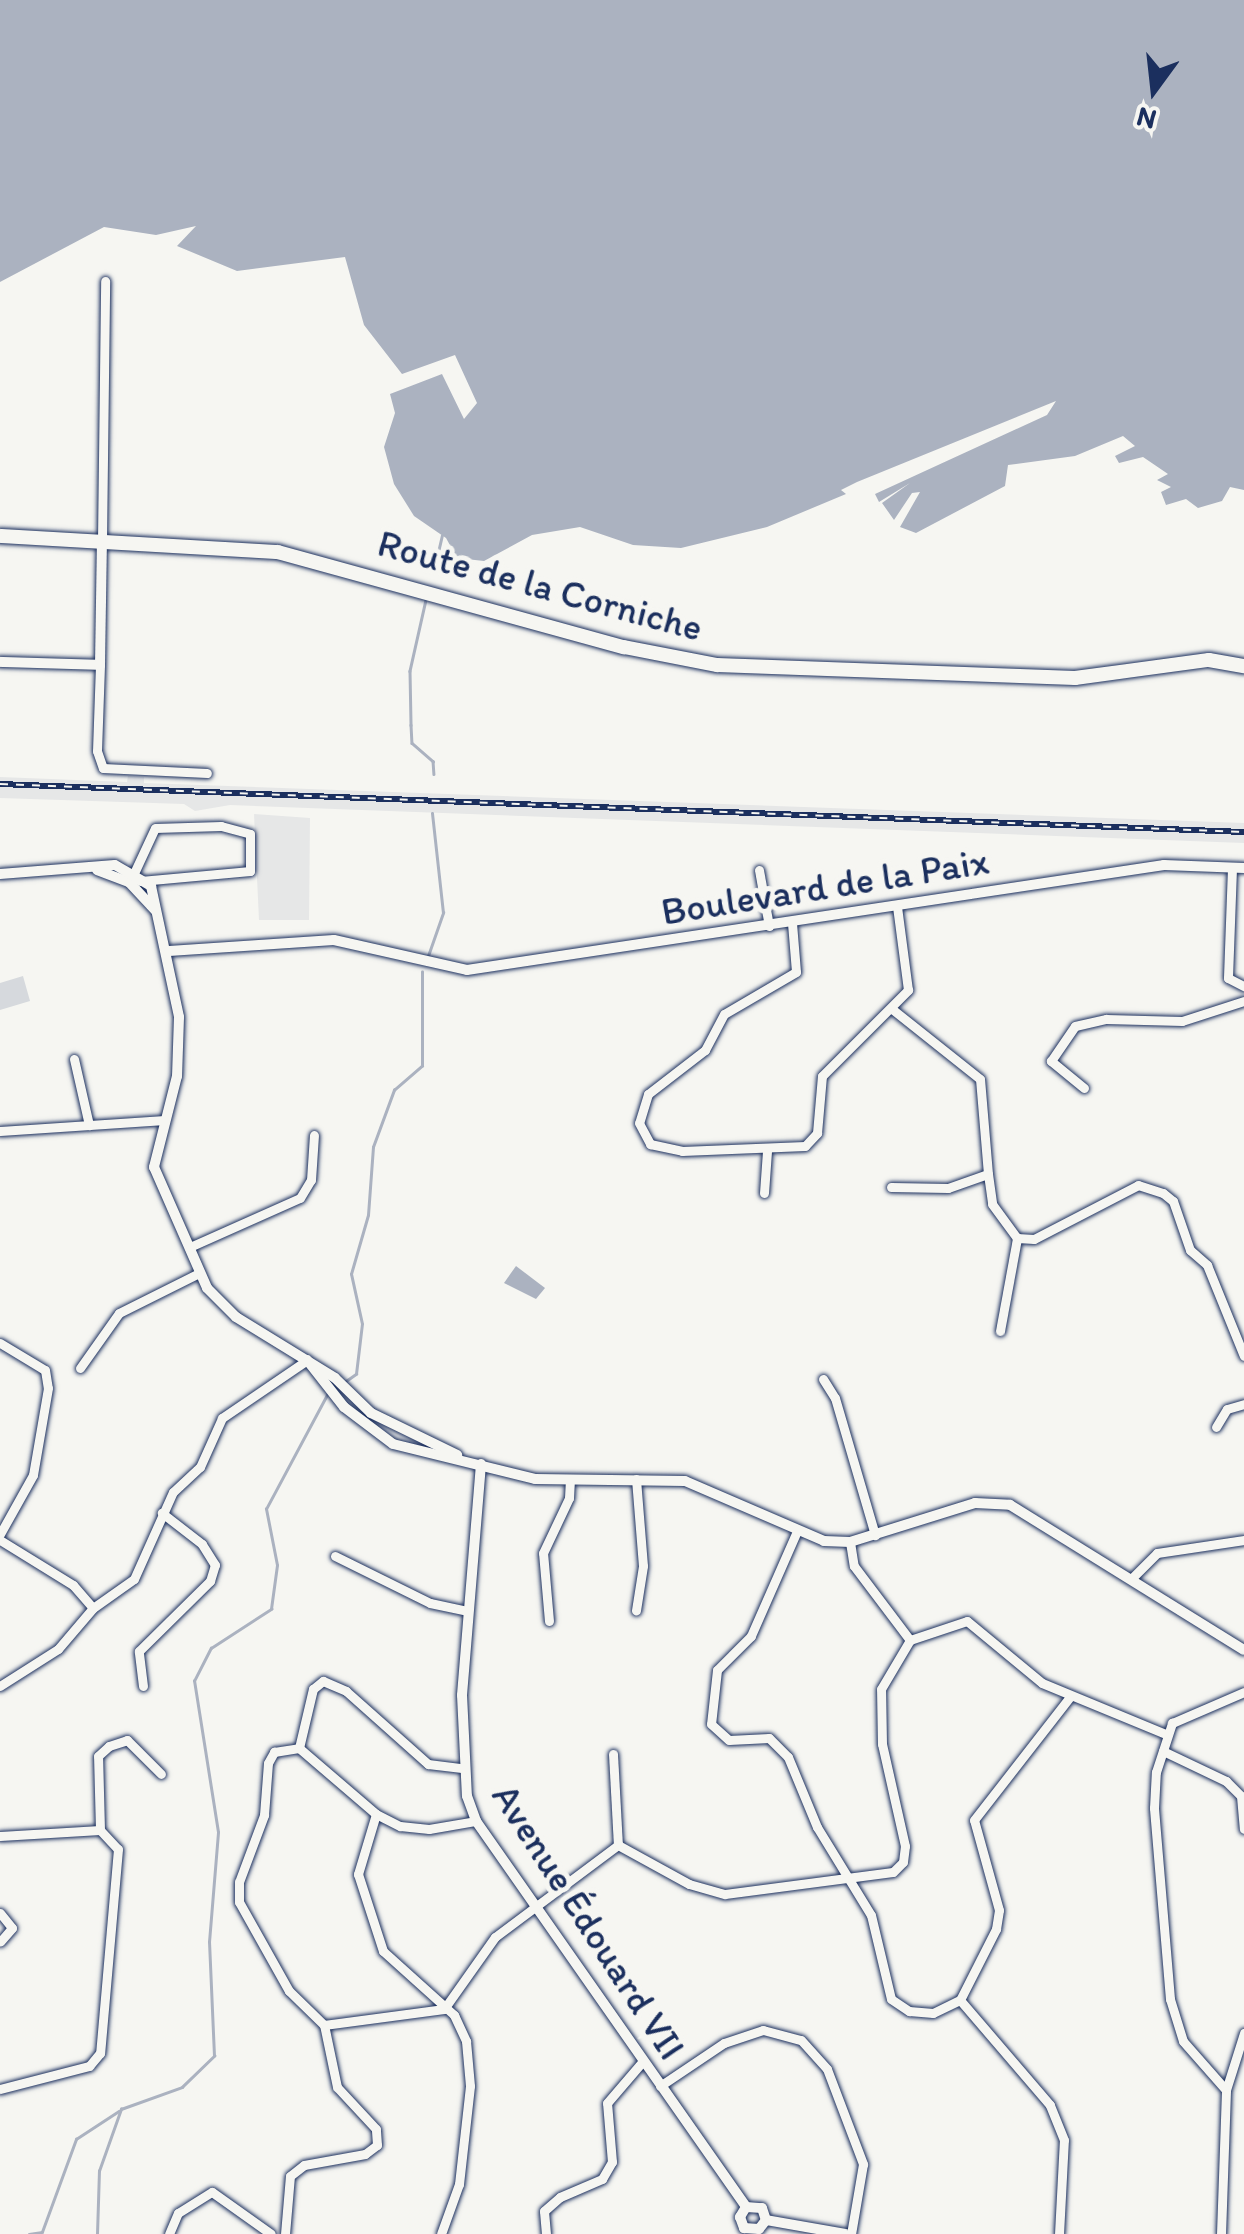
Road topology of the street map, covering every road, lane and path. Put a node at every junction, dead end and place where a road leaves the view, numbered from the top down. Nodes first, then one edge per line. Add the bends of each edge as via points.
1 (105, 281) dead end
2 (0, 536) edge
3 (102, 541) junction
4 (0, 662) edge
5 (100, 664) junction
6 (1244, 666) edge
7 (207, 773) dead end
8 (1238, 868) edge
9 (758, 870) dead end
10 (0, 874) edge
11 (137, 881) junction
12 (897, 906) junction
13 (792, 923) junction
14 (769, 926) junction
15 (169, 950) junction
16 (1244, 986) edge
17 (1244, 1001) edge
18 (892, 1009) junction
19 (74, 1060) dead end
20 (1084, 1088) dead end
21 (165, 1120) junction
22 (89, 1125) junction
23 (0, 1131) edge
24 (314, 1135) dead end
25 (767, 1151) junction
26 (988, 1174) junction
27 (891, 1187) dead end
28 (764, 1193) dead end
29 (1017, 1238) junction
30 (192, 1246) junction
31 (199, 1273) junction
32 (1000, 1331) dead end
33 (0, 1343) edge
34 (1244, 1356) edge
35 (307, 1360) junction
36 (80, 1368) dead end
37 (823, 1379) dead end
38 (1244, 1404) edge
39 (1216, 1427) dead end
40 (481, 1464) junction
41 (636, 1479) junction
42 (570, 1480) junction
43 (162, 1513) junction
44 (796, 1531) junction
45 (875, 1536) junction
46 (0, 1537) edge
47 (1244, 1540) edge
48 (850, 1542) junction
49 (335, 1556) dead end
50 (1133, 1577) junction
51 (93, 1608) junction
52 (636, 1610) dead end
53 (468, 1611) junction
54 (549, 1620) dead end
55 (910, 1640) junction
56 (1244, 1650) edge
57 (0, 1686) edge
58 (143, 1686) dead end
59 (1244, 1692) edge
60 (1069, 1698) junction
61 (1166, 1734) junction
62 (299, 1748) junction
63 (1163, 1751) junction
64 (613, 1754) dead end
65 (462, 1768) junction
66 (161, 1774) dead end
67 (376, 1814) junction
68 (476, 1820) junction
69 (1244, 1828) edge
70 (100, 1830) junction
71 (0, 1836) edge
72 (618, 1845) junction
73 (851, 1880) junction
74 (534, 1906) junction
75 (0, 1913) edge
76 (0, 1942) edge
77 (960, 2000) junction
78 (444, 2009) junction
79 (324, 2025) junction
80 (1244, 2033) edge
81 (643, 2061) junction
82 (660, 2086) junction
83 (0, 2089) edge
84 (1226, 2090) junction
85 (746, 2207) junction
86 (766, 2220) junction
87 (742, 2231) edge
88 (169, 2234) edge
89 (271, 2234) edge
90 (285, 2234) edge
91 (441, 2234) edge
92 (546, 2234) edge
93 (848, 2234) edge
94 (1059, 2234) edge
95 (1221, 2234) edge

1 - 3 street
2 - 3 main road, Route de la Corniche
3 - 5 street
3 - 6 main road, Route de la Corniche via 278,552 624,647 717,665 1075,678 1209,660
4 - 5 street
5 - 7 street via 97,752 103,768
8 - 12 street, Boulevard de la Paix via 1164,865
8 - 16 street via 1228,978
9 - 14 street
10 - 11 street via 92,869
11 - 11 street via 250,871 250,834 221,826 154,828
11 - 15 street
12 - 13 street, Boulevard de la Paix
12 - 18 street via 908,990
13 - 14 street, Boulevard de la Paix
13 - 25 street via 796,972 724,1014 706,1050 648,1094 638,1113 643,1134 661,1149
14 - 15 street, Boulevard de la Paix via 484,968 417,963 334,940
15 - 21 street via 179,1030
17 - 20 street via 1182,1021 1106,1019 1075,1026 1051,1061
18 - 25 street via 822,1076 817,1133 806,1146
18 - 26 street via 980,1079
19 - 22 street
21 - 22 street
21 - 30 street via 154,1167 158,1187
22 - 23 street
24 - 30 street via 311,1180 300,1198
25 - 28 street
26 - 27 street via 948,1188
26 - 29 street via 992,1204
29 - 32 street
29 - 34 street via 1034,1239 1138,1184 1163,1193 1173,1201 1190,1250 1206,1265
30 - 31 street
31 - 35 street via 236,1317
31 - 36 street via 119,1313
33 - 46 street via 45,1370 48,1388 32,1475
35 - 40 street via 371,1413
35 - 43 street via 222,1418 200,1466
37 - 45 street via 835,1398
38 - 39 street via 1227,1409
40 - 42 street
40 - 53 street, Avenue Édouard VII
41 - 42 street
41 - 44 street via 684,1481
41 - 52 street via 644,1566
42 - 54 street via 569,1498 543,1553
43 - 51 street via 134,1579
43 - 58 street via 202,1544 214,1565 210,1581 138,1651
44 - 48 street
44 - 73 street via 750,1636 717,1670 711,1724 729,1740 769,1738 778,1744
45 - 48 street
45 - 50 street via 994,1501 1026,1512
46 - 51 street via 73,1585
47 - 50 street via 1157,1553
48 - 55 street via 854,1566
49 - 53 street via 430,1603
50 - 56 street
51 - 57 street via 58,1649
53 - 65 street, Avenue Édouard VII
55 - 60 street via 966,1621
55 - 73 street via 881,1689 882,1744 903,1862 893,1872
59 - 61 street via 1172,1723
60 - 61 street
60 - 77 street via 974,1820 999,1910
61 - 63 street
62 - 65 street via 313,1689 323,1680 346,1691 428,1764
62 - 67 street
62 - 79 street via 274,1752 268,1762 264,1815 239,1882 239,1902 278,1976 306,2014
63 - 69 street via 1226,1780 1241,1796
63 - 84 street via 1154,1808 1170,2000 1183,2041
64 - 72 street
65 - 68 street, Avenue Édouard VII
66 - 70 street via 128,1740 98,1756
67 - 68 street via 429,1830
67 - 78 street via 361,1848 361,1890 383,1952
68 - 74 street, Avenue Édouard VII
70 - 71 street
70 - 83 street via 118,1849 100,2052 89,2066
72 - 73 street via 689,1884 724,1894
72 - 74 street
73 - 77 street via 871,1915 891,1998 909,2011 933,2013
74 - 78 street via 495,1937
74 - 81 street, Avenue Édouard VII
75 - 76 street via 12,1928
77 - 94 street via 1057,2122 1066,2186
78 - 79 street
78 - 91 street via 454,2014 466,2041 470,2086 459,2184
79 - 90 street via 336,2087 376,2128 377,2144 365,2154 304,2164 290,2176
80 - 84 street
81 - 82 street, Avenue Édouard VII
81 - 92 street via 607,2103 612,2162 602,2179 560,2197 544,2212
82 - 85 street, Avenue Édouard VII
82 - 93 street via 737,2038 763,2030 801,2040 827,2069 863,2164
84 - 95 street
85 - 86 street, Avenue Édouard VII via 762,2208
85 - 87 street
86 - 87 street via 759,2230
86 - 93 street, Avenue Édouard VII
88 - 89 street via 178,2214 212,2192

